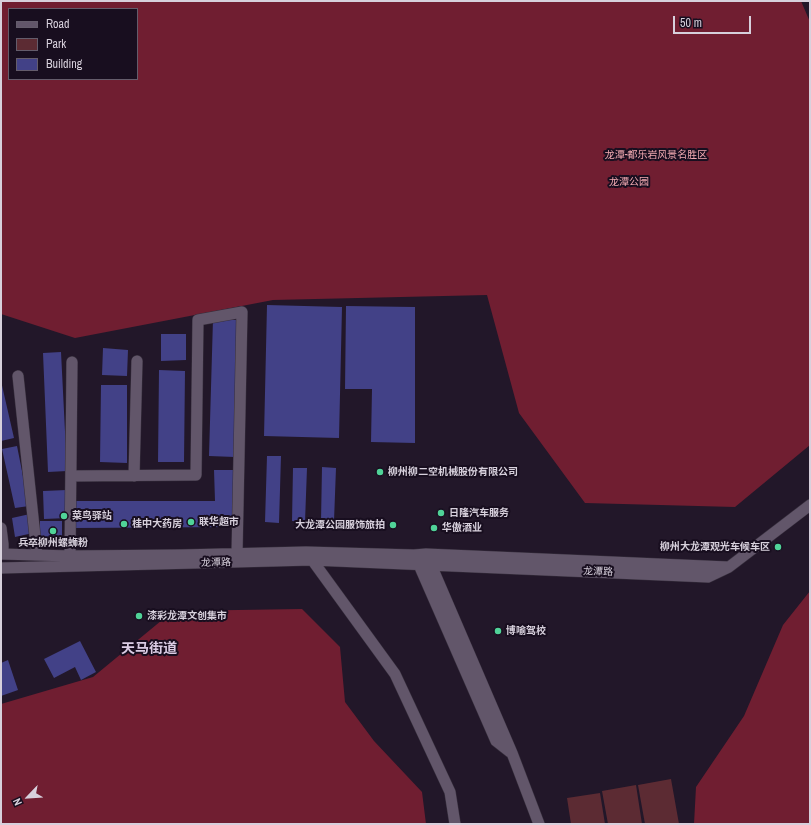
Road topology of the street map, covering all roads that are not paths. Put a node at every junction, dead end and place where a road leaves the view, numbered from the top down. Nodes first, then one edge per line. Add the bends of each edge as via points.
1 (137, 361) dead end
2 (72, 362) dead end
3 (18, 376) dead end
4 (71, 476) junction
5 (134, 476) junction
6 (810, 505) edge
7 (1, 528) edge
8 (2, 554) edge
9 (237, 554) junction
10 (426, 554) junction
11 (37, 555) junction
12 (70, 556) junction
13 (309, 556) junction
14 (416, 560) junction
15 (464, 561) junction
16 (431, 565) junction
17 (1, 568) edge
18 (512, 753) junction
19 (455, 824) edge
20 (539, 824) edge

1 - 5 street
2 - 4 street
3 - 11 street
4 - 5 street
4 - 12 street
5 - 9 street via 196,475 198,320 242,312
6 - 15 street, 龙潭路 via 730,567 708,577
7 - 8 street
8 - 11 street, 龙潭路
9 - 12 street, 龙潭路
9 - 13 street, 龙潭路
10 - 14 street, 龙潭路
10 - 15 street, 龙潭路
10 - 16 street
11 - 12 street, 龙潭路
13 - 14 street, 龙潭路
13 - 17 street, 龙潭路
13 - 19 street via 396,674 450,792
14 - 16 street, 龙潭路
14 - 18 street via 496,741
15 - 16 street, 龙潭路
16 - 18 street
18 - 20 street

